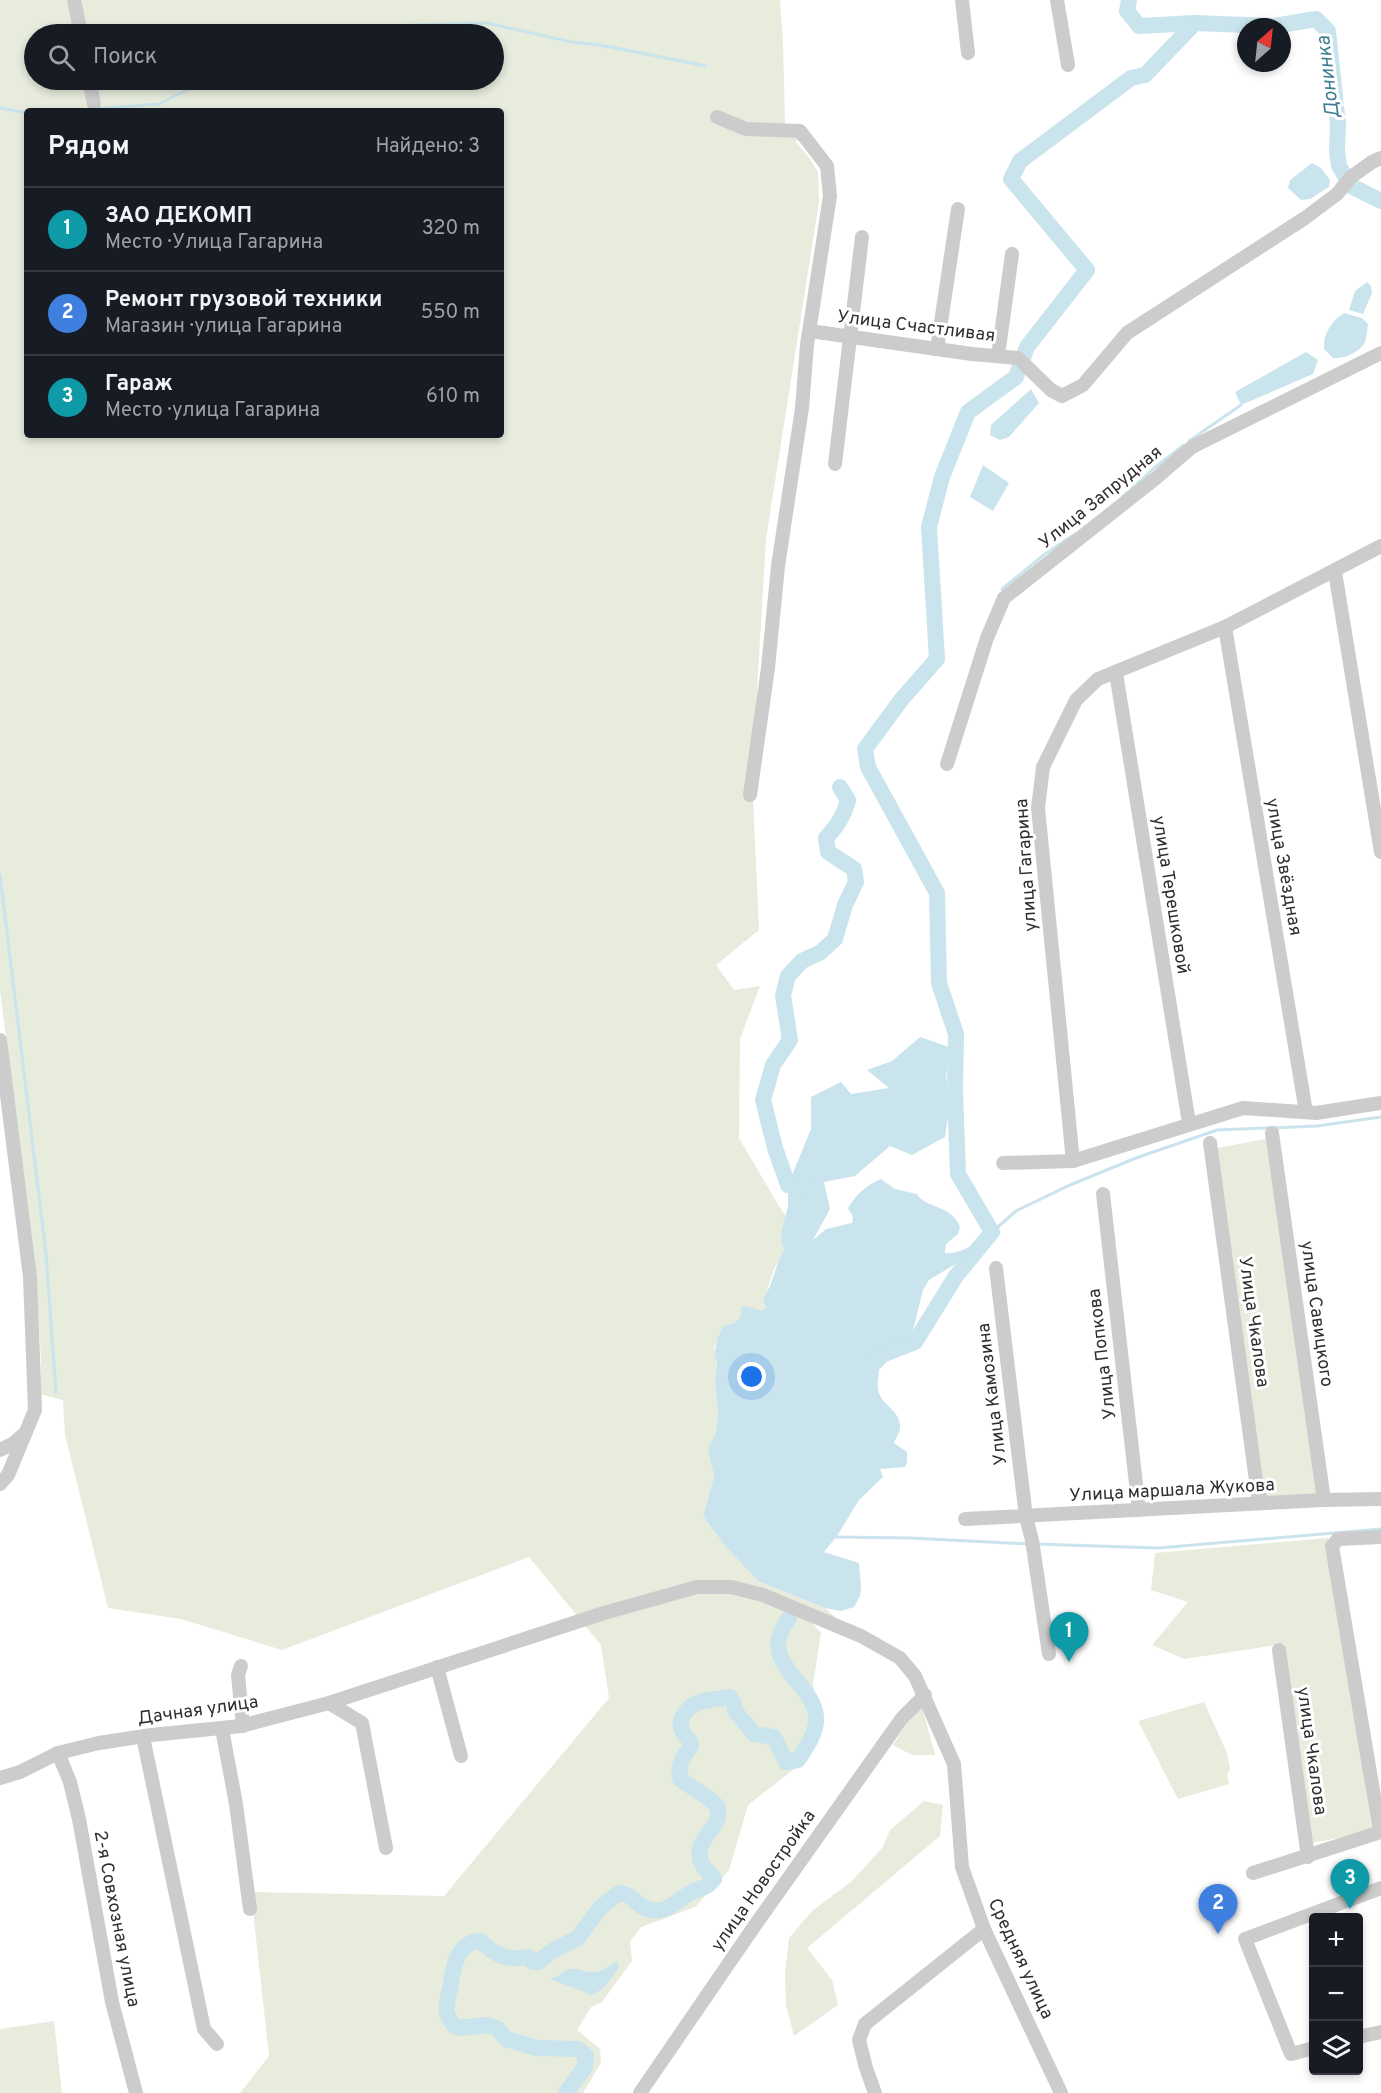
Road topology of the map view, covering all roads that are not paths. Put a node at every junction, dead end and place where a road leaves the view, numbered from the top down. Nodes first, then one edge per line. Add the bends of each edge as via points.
1 (74, 0) edge
2 (962, 0) edge
3 (1057, 0) edge
4 (79, 24) edge
5 (968, 53) dead end
6 (1068, 65) dead end
7 (91, 90) edge
8 (94, 104) dead end
9 (717, 117) dead end
10 (1381, 158) edge
11 (957, 209) dead end
12 (862, 237) dead end
13 (1012, 254) dead end
14 (810, 331) junction
15 (850, 336) junction
16 (937, 349) junction
17 (1381, 353) edge
18 (998, 356) junction
19 (835, 464) dead end
20 (1381, 546) edge
21 (1335, 572) junction
22 (1225, 627) junction
23 (1116, 673) junction
24 (947, 764) dead end
25 (750, 795) dead end
26 (1381, 852) edge
27 (0, 1040) edge
28 (1381, 1103) edge
29 (1306, 1112) junction
30 (1189, 1123) junction
31 (1272, 1133) dead end
32 (1210, 1143) dead end
33 (1073, 1161) junction
34 (1003, 1163) dead end
35 (1103, 1194) dead end
36 (996, 1268) dead end
37 (26, 1433) junction
38 (0, 1450) edge
39 (0, 1484) edge
40 (1381, 1499) edge
41 (1324, 1500) junction
42 (1265, 1503) junction
43 (1139, 1510) junction
44 (1026, 1517) junction
45 (965, 1519) dead end
46 (1381, 1537) edge
47 (1279, 1650) dead end
48 (1049, 1654) dead end
49 (241, 1666) dead end
50 (437, 1667) junction
51 (925, 1695) junction
52 (329, 1703) junction
53 (243, 1726) junction
54 (222, 1729) junction
55 (143, 1737) junction
56 (58, 1753) junction
57 (461, 1756) dead end
58 (0, 1778) edge
59 (1381, 1832) edge
60 (386, 1848) dead end
61 (1308, 1857) junction
62 (1253, 1873) dead end
63 (1381, 1888) edge
64 (250, 1909) dead end
65 (984, 1929) junction
66 (1381, 2032) edge
67 (1363, 2036) edge
68 (217, 2044) dead end
69 (1309, 2049) edge
70 (136, 2093) edge
71 (640, 2093) edge
72 (876, 2093) edge
73 (1061, 2093) edge

1 - 4 street
2 - 5 street
3 - 6 street
7 - 8 street
9 - 14 street via 746,129 800,130 827,166 830,196
10 - 18 street, Улица Счастливая via 1351,177 1337,194 1313,212 1127,333 1083,385 1062,396 1022,361
11 - 16 street
12 - 15 street
13 - 18 street
14 - 15 street, Улица Счастливая
14 - 25 street
15 - 16 street, Улица Счастливая
15 - 19 street
16 - 18 street, Улица Счастливая
17 - 24 street, Улица Запрудная via 1192,447 1004,598 987,638
20 - 21 street, улица Гагарина
21 - 22 street, улица Гагарина
21 - 26 street
22 - 23 street, улица Гагарина
22 - 29 street, улица Звёздная
23 - 30 street, улица Терешковой
23 - 33 street, улица Гагарина via 1098,680 1076,700 1043,767 1038,808
27 - 37 street via 30,1277 35,1410
28 - 29 street
29 - 30 street via 1243,1108
30 - 33 street
31 - 41 street, улица Савицкого
32 - 42 street, Улица Чкалова via 1258,1495
33 - 34 street
35 - 43 street, Улица Попкова
36 - 44 street, Улица Камозина
37 - 38 street
37 - 39 street
40 - 41 street, Улица маршала Жукова
41 - 42 street, Улица маршала Жукова
42 - 43 street, Улица маршала Жукова
43 - 44 street, Улица маршала Жукова
44 - 45 street, Улица маршала Жукова
44 - 48 street, Улица Камозина
46 - 59 street via 1335,1542
47 - 61 street, улица Чкалова
49 - 53 street via 238,1675
50 - 51 street, Дачная улица via 604,1612 697,1587 731,1587 763,1595 861,1636 900,1658
50 - 52 street, Дачная улица
50 - 57 street
51 - 65 street, Средняя улица via 954,1764 962,1868
51 - 71 street, улица Новостройка via 902,1718
52 - 53 street, Дачная улица
52 - 60 street via 362,1723
53 - 54 street, Дачная улица
54 - 55 street, Дачная улица
54 - 64 street
55 - 56 street, Дачная улица
55 - 68 street via 204,2029
56 - 58 street, Дачная улица
56 - 70 street, 2-я Совхозная улица via 79,1819 112,2002
59 - 61 street
61 - 62 street
63 - 69 street via 1245,1939 1291,2054
65 - 72 street via 865,2024 859,2040
65 - 73 street, Средняя улица
66 - 67 street

